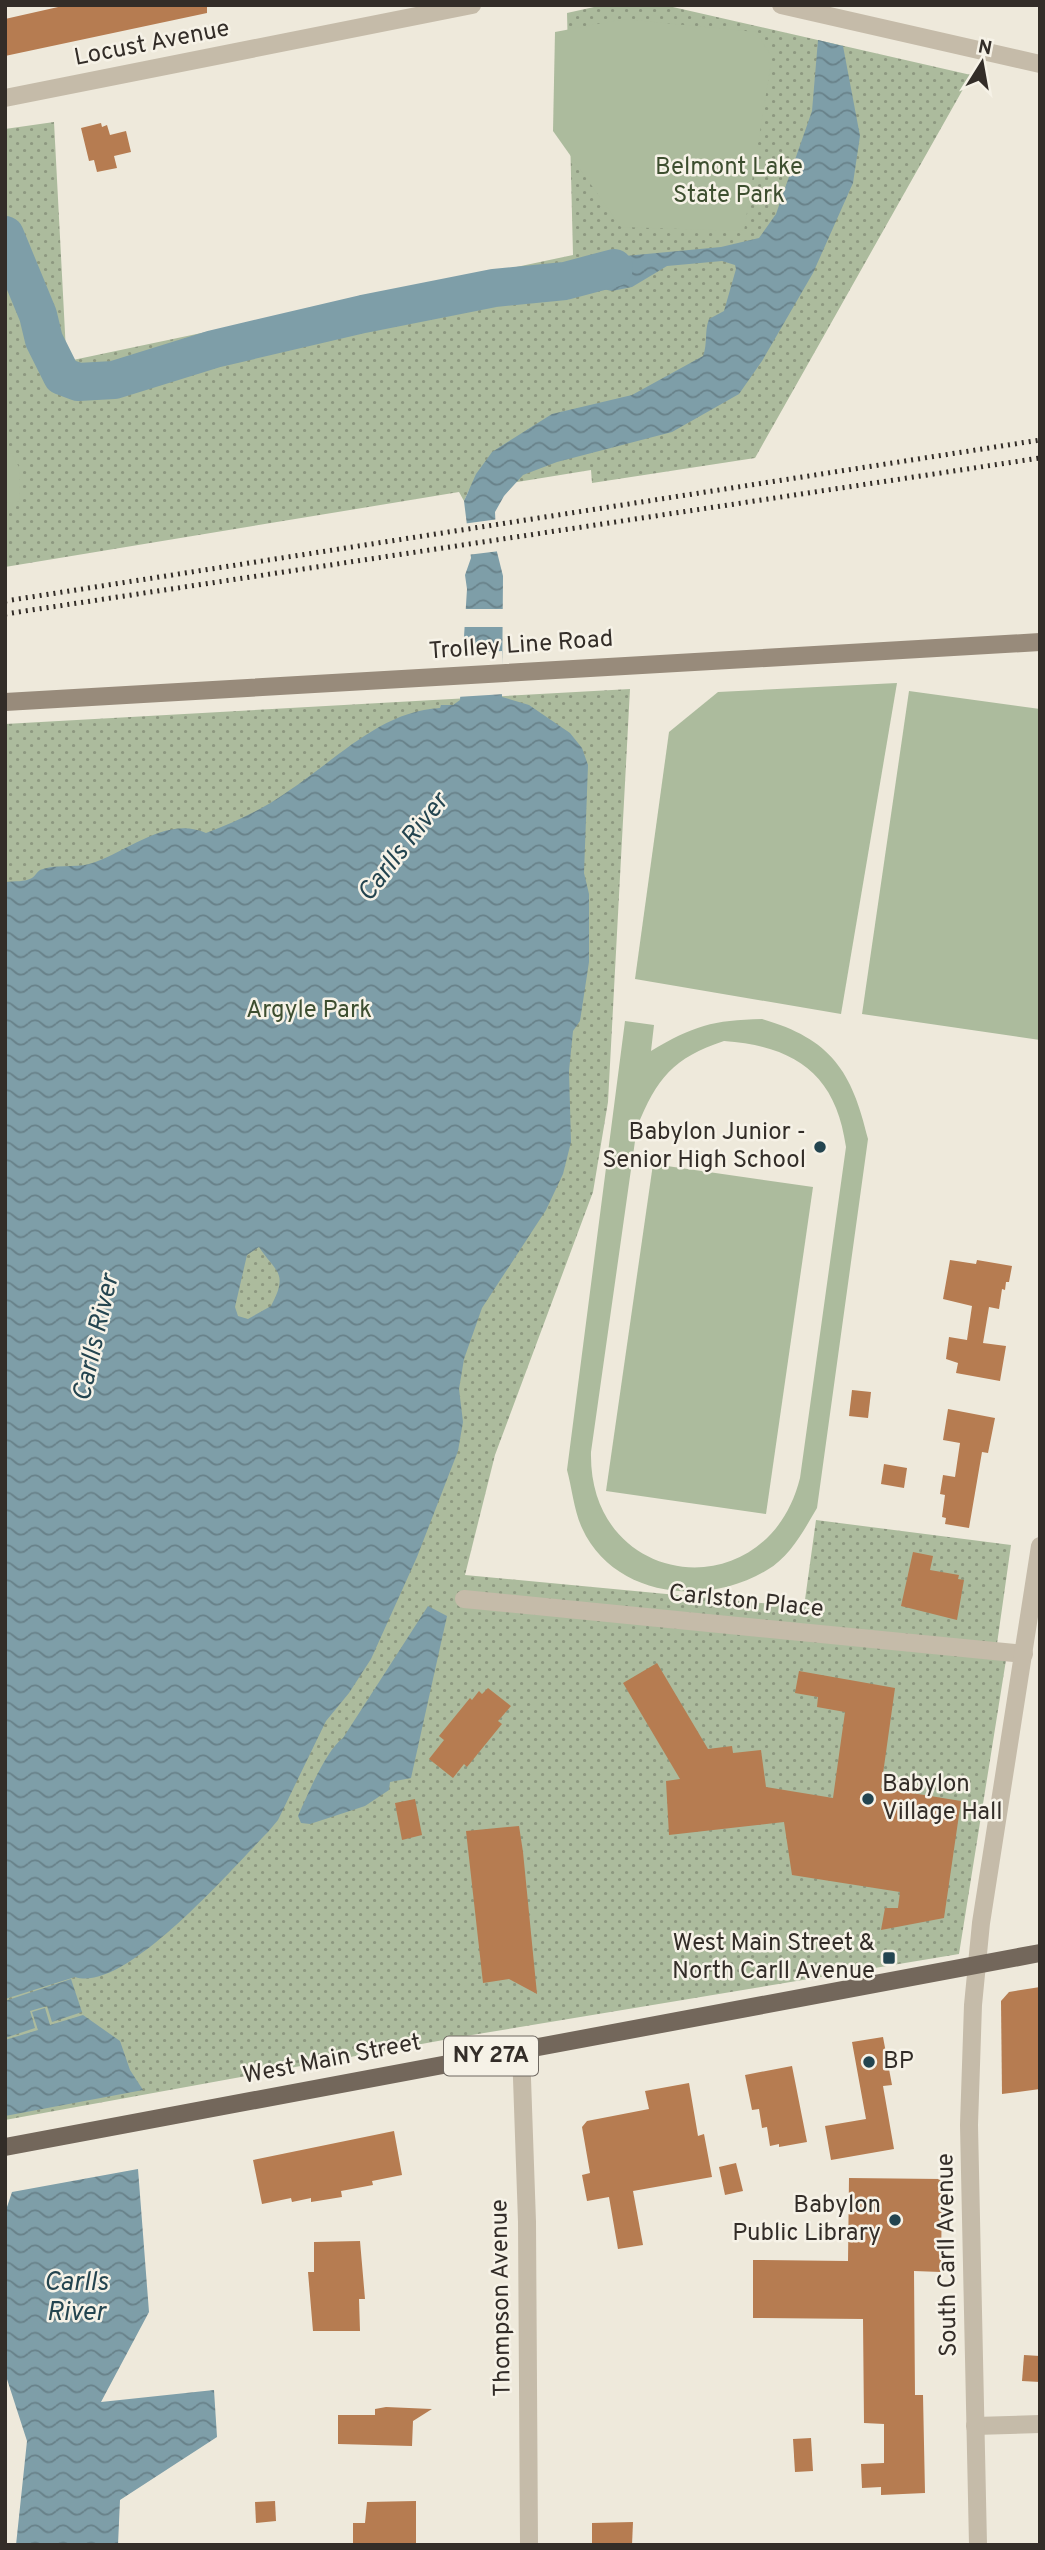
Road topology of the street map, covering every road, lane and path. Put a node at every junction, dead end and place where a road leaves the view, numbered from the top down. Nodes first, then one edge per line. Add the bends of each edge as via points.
1 (472, 5) edge
2 (781, 5) edge
3 (1040, 64) edge
4 (5, 98) edge
5 (1040, 642) edge
6 (5, 702) edge
7 (1040, 1546) edge
8 (464, 1599) dead end
9 (1024, 1654) junction
10 (1040, 1953) edge
11 (977, 1964) junction
12 (521, 2050) junction
13 (5, 2147) edge
14 (1040, 2424) edge
15 (975, 2426) junction
16 (529, 2545) edge
17 (978, 2545) edge

1 - 4 street, Locust Avenue
2 - 3 street
5 - 6 main road, Trolley Line Road
7 - 9 street, South Carll Avenue
8 - 9 street, Carlston Place
9 - 11 street, South Carll Avenue
10 - 11 main road, West Main Street / NY 27A
11 - 12 main road, West Main Street / NY 27A
11 - 15 street, South Carll Avenue via 970,2125
12 - 13 main road, West Main Street / NY 27A
12 - 16 street, Thompson Avenue
14 - 15 street
15 - 17 street, South Carll Avenue

